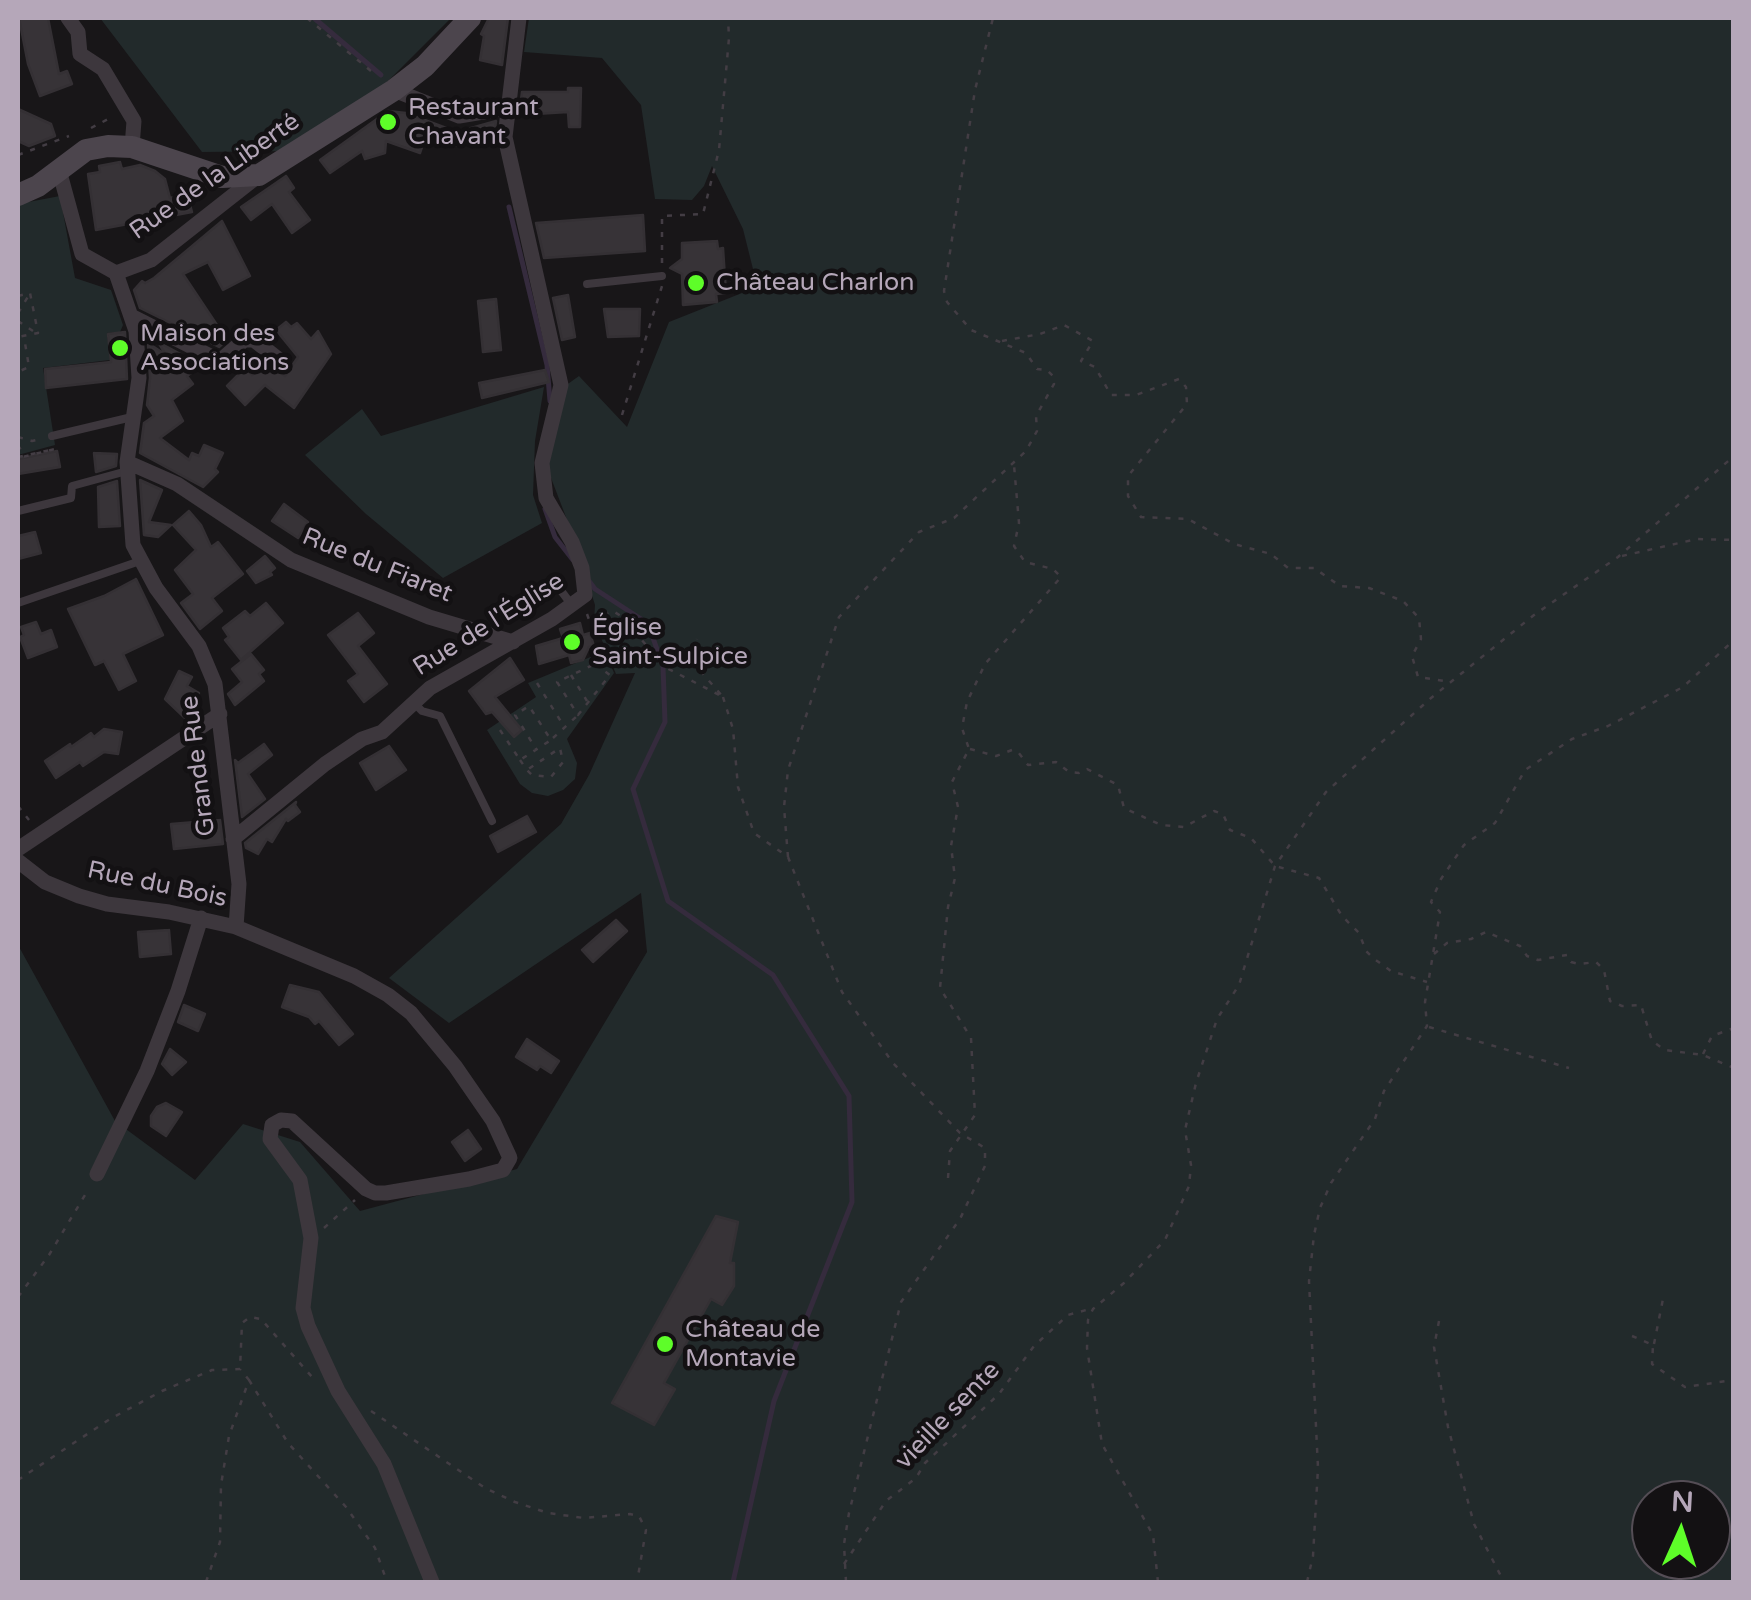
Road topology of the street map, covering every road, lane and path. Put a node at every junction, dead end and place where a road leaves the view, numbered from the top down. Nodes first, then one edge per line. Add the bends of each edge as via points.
1 (68, 18) edge
2 (307, 18) edge
3 (470, 18) edge
4 (519, 18) edge
5 (728, 18) edge
6 (993, 18) edge
7 (394, 90) junction
8 (507, 108) junction
9 (58, 140) dead end
10 (132, 146) junction
11 (18, 155) edge
12 (59, 170) junction
13 (259, 175) junction
14 (18, 195) edge
15 (116, 273) junction
16 (662, 276) junction
17 (587, 284) dead end
18 (30, 294) junction
19 (18, 296) edge
20 (18, 313) edge
21 (131, 316) junction
22 (18, 321) edge
23 (38, 334) junction
24 (24, 336) junction
25 (18, 337) edge
26 (999, 342) junction
27 (282, 362) dead end
28 (18, 382) edge
29 (622, 415) dead end
30 (132, 417) junction
31 (52, 436) joint
32 (18, 437) edge
33 (18, 445) edge
34 (18, 456) edge
35 (1734, 456) edge
36 (1014, 463) junction
37 (127, 467) junction
38 (18, 511) edge
39 (1734, 540) edge
40 (1618, 557) junction
41 (140, 561) junction
42 (18, 602) edge
43 (601, 628) dead end
44 (697, 639) dead end
45 (1734, 640) edge
46 (513, 642) junction
47 (571, 676) junction
48 (1452, 682) junction
49 (537, 683) dead end
50 (722, 697) junction
51 (414, 703) junction
52 (588, 703) junction
53 (220, 714) junction
54 (578, 715) junction
55 (565, 728) junction
56 (500, 730) dead end
57 (551, 740) junction
58 (536, 749) junction
59 (968, 749) junction
60 (520, 760) junction
61 (527, 770) junction
62 (18, 806) edge
63 (492, 820) dead end
64 (39, 834) junction
65 (233, 838) junction
66 (18, 849) edge
67 (788, 857) junction
68 (18, 862) edge
69 (1276, 866) junction
70 (201, 918) junction
71 (236, 927) junction
72 (1434, 954) junction
73 (1429, 982) junction
74 (1428, 1026) junction
75 (1734, 1028) edge
76 (1703, 1055) junction
77 (1569, 1068) dead end
78 (1734, 1068) edge
79 (960, 1133) junction
80 (96, 1174) joint
81 (948, 1178) dead end
82 (366, 1190) junction
83 (311, 1238) junction
84 (18, 1297) edge
85 (1663, 1298) dead end
86 (1093, 1308) junction
87 (1439, 1320) dead end
88 (1632, 1336) dead end
89 (1653, 1345) junction
90 (240, 1369) junction
91 (249, 1380) junction
92 (1734, 1380) edge
93 (338, 1390) junction
94 (366, 1408) dead end
95 (18, 1480) edge
96 (843, 1565) junction
97 (206, 1582) edge
98 (387, 1582) edge
99 (432, 1582) edge
100 (638, 1582) edge
101 (846, 1582) edge
102 (1158, 1582) edge
103 (1307, 1582) edge
104 (1504, 1582) edge

1 - 10 street via 78,32 80,54 103,70 134,121
2 - 7 path
3 - 7 street, Rue de la Liberté via 429,71
4 - 8 street, Rue de l'Église
5 - 16 path via 719,150 704,214 662,216
6 - 26 path via 944,291 958,320
7 - 8 street via 459,116
7 - 13 street, Rue de la Liberté
8 - 46 street, Rue de l'Église via 505,136 561,385 542,462 546,498 572,542 584,594 567,598
9 - 11 path
10 - 12 street via 86,150
10 - 13 street via 222,177
12 - 14 street
12 - 15 street via 82,254
13 - 15 street, Rue de la Liberté via 151,260
15 - 21 street, Grande Rue
16 - 17 lane
16 - 29 path
18 - 19 path
18 - 20 path
18 - 23 path
21 - 27 street via 220,360 244,340 254,340
21 - 30 street, Grande Rue via 139,378
22 - 23 path
23 - 24 path
24 - 25 path
24 - 28 path via 29,367
26 - 36 path via 1026,353 1053,376 1036,416 1038,431
26 - 48 path via 1064,324 1093,342 1082,361 1095,367 1112,395 1136,395 1179,379 1187,404 1128,476 1128,496 1141,517 1188,519 1234,544 1271,554 1288,568 1314,568 1340,586 1369,588 1403,602 1419,618 1421,639 1412,656 1418,677
30 - 31 lane
30 - 37 street, Grande Rue
31 - 32 path
33 - 34 path
34 - 34 path via 56,450
35 - 40 path, vieille sente
36 - 59 path via 1020,524 1014,546 1025,562 1062,577 985,664 967,702 962,728
36 - 67 path via 954,518 919,532 839,617 788,770
37 - 38 lane via 72,486 71,498
37 - 41 street, Grande Rue
37 - 46 street, Rue du Fiaret via 177,484 291,560 430,618
39 - 40 path via 1697,540
40 - 48 path, vieille sente
41 - 42 lane
41 - 53 street, Grande Rue via 199,646 216,684
43 - 50 path via 613,611 663,666
44 - 50 path via 697,667
45 - 72 path via 1683,688 1572,739 1525,770 1495,823 1464,845 1441,879 1431,902 1440,912
46 - 51 street, Rue de l'Église via 454,672
47 - 52 path
47 - 52 path via 595,664 610,675
47 - 54 path via 557,682
48 - 69 path, vieille sente via 1326,792
49 - 55 path
50 - 67 path via 754,833
51 - 63 lane via 440,716
51 - 65 street, Rue de l'Église
52 - 54 path
53 - 64 street
53 - 65 street, Grande Rue
54 - 55 path
55 - 57 path
56 - 60 path
57 - 58 path
57 - 58 path via 529,706 514,715
58 - 60 path
59 - 69 path via 996,756 1012,750 1028,766 1056,762 1069,772 1088,769 1118,785 1124,808 1161,825 1184,828 1214,811 1222,814 1230,830 1252,838
59 - 79 path via 952,782 958,807 951,846 955,878 940,988 971,1038 975,1115
60 - 61 path
61 - 61 path via 545,779 557,774 564,762 560,748
62 - 64 path
64 - 66 street
65 - 71 street, Grande Rue
67 - 79 path via 842,992 894,1063
68 - 70 street, Rue du Bois via 79,896
69 - 73 path via 1318,878 1373,958 1391,972
69 - 86 path, vieille sente via 1238,985 1217,1019 1200,1069 1185,1130 1192,1165 1188,1186 1164,1240
70 - 71 street, Rue du Bois
70 - 80 street via 147,1070
71 - 82 street, Rue du Bois via 388,994 455,1066 510,1158 503,1170 469,1180
72 - 73 path
72 - 76 path via 1447,942 1486,932 1538,960 1567,955 1570,962 1596,962 1610,1002 1640,1006 1652,1041 1673,1053
73 - 74 path
74 - 77 path
74 - 103 path via 1331,1184 1314,1235 1309,1281 1318,1468
75 - 76 path via 1712,1036
76 - 78 path
79 - 81 path via 950,1151
79 - 96 path via 986,1148 985,1166 960,1220 901,1302 849,1513
80 - 84 path
82 - 83 path
82 - 83 street via 292,1122 272,1125 270,1139 300,1180
83 - 93 street via 303,1308
85 - 89 path
86 - 96 path, vieille sente via 1068,1315 1034,1346 999,1394 886,1501
86 - 102 path via 1087,1348 1102,1444 1153,1535
87 - 104 path via 1434,1347 1448,1426 1474,1524
88 - 89 path
89 - 92 path via 1652,1364 1684,1387
90 - 91 path
90 - 93 path via 242,1323 261,1319 318,1385
90 - 95 path via 212,1370 162,1391
91 - 97 path via 229,1436 220,1542
91 - 98 path via 288,1442 376,1548
93 - 99 street via 384,1464
94 - 100 path via 515,1502 584,1518 639,1516 646,1530
96 - 101 path

